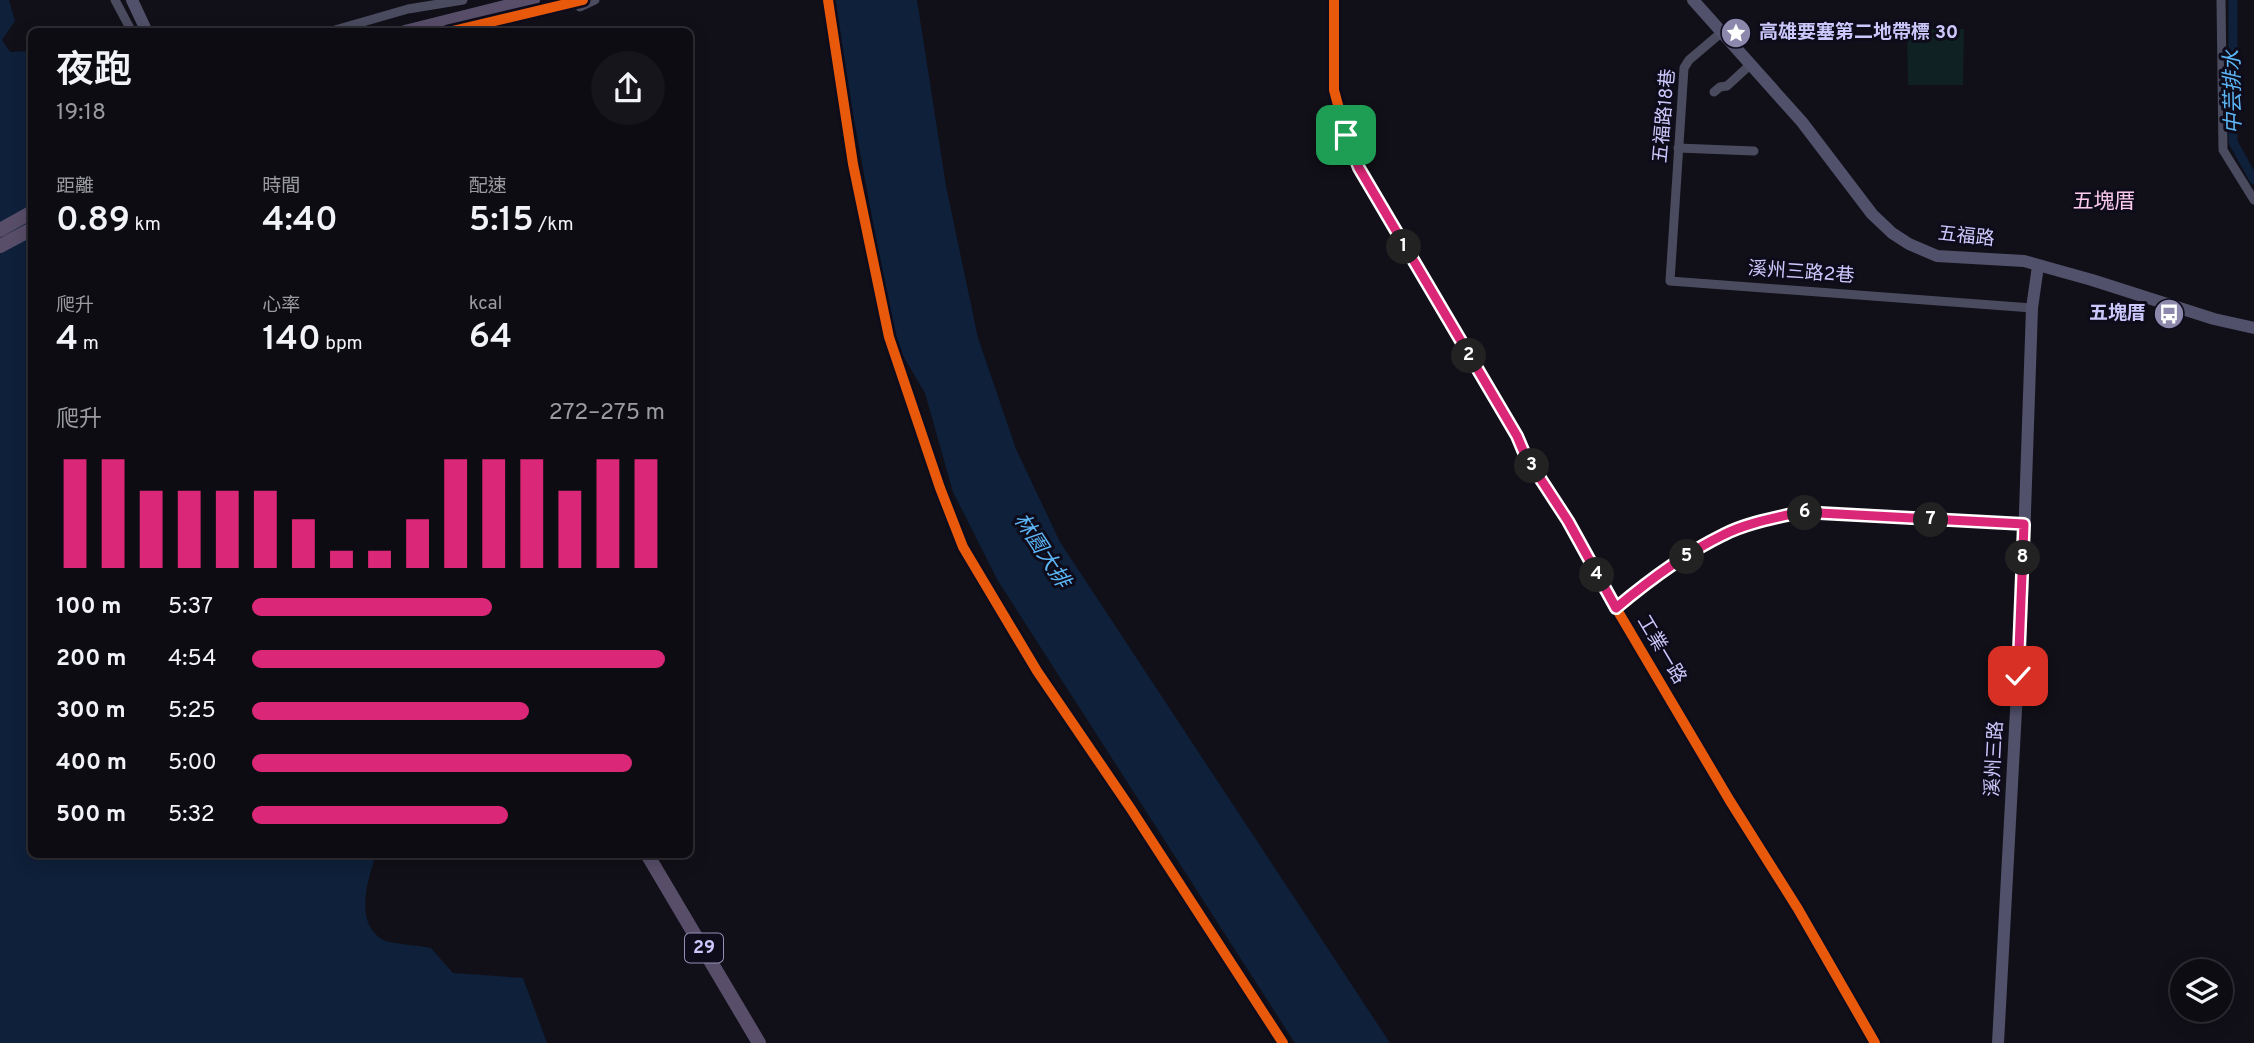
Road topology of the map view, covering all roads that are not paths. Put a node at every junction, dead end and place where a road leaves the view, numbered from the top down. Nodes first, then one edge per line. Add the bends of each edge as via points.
1 (115, 0) edge
2 (132, 0) edge
3 (463, 0) edge
4 (583, 0) edge
5 (595, 0) edge
6 (828, 0) edge
7 (1334, 0) edge
8 (1693, 0) edge
9 (2221, 0) edge
10 (531, 6) edge
11 (130, 28) edge
12 (145, 28) edge
13 (342, 28) edge
14 (424, 28) edge
15 (461, 28) edge
16 (494, 28) edge
17 (1722, 32) junction
18 (1751, 64) junction
19 (1714, 92) dead end
20 (1678, 148) junction
21 (1754, 151) dead end
22 (1677, 178) joint
23 (2254, 200) edge
24 (28, 214) edge
25 (0, 230) edge
26 (28, 231) edge
27 (0, 246) edge
28 (2038, 266) junction
29 (2032, 309) junction
30 (2254, 328) edge
31 (2024, 524) junction
32 (1616, 608) junction
33 (649, 858) edge
34 (759, 1043) edge
35 (1283, 1043) edge
36 (1875, 1043) edge
37 (1998, 1043) edge

1 - 11 street
2 - 12 street
3 - 13 street via 408,9
4 - 10 main road
5 - 16 street
6 - 35 street via 853,164 889,337 963,547 1037,671
7 - 32 street, 工業一路 via 1334,90 1359,168
8 - 17 street, 五福路
9 - 23 street via 2223,150
10 - 14 main road
10 - 15 main road
17 - 18 street, 五福路
17 - 20 street, 五福路18巷 via 1684,68
18 - 19 street
18 - 28 street, 五福路 via 1892,233 1937,256 2024,261
20 - 21 street
20 - 22 street, 五福路18巷
22 - 29 street, 溪州三路2巷 via 1670,281
24 - 25 main road
26 - 27 main road
28 - 29 street, 溪州三路
28 - 30 street, 五福路
29 - 31 street, 溪州三路
31 - 32 street via 1801,512 1724,534 1650,579
31 - 37 street, 溪州三路
32 - 36 street, 工業一路
33 - 34 main road, 29

